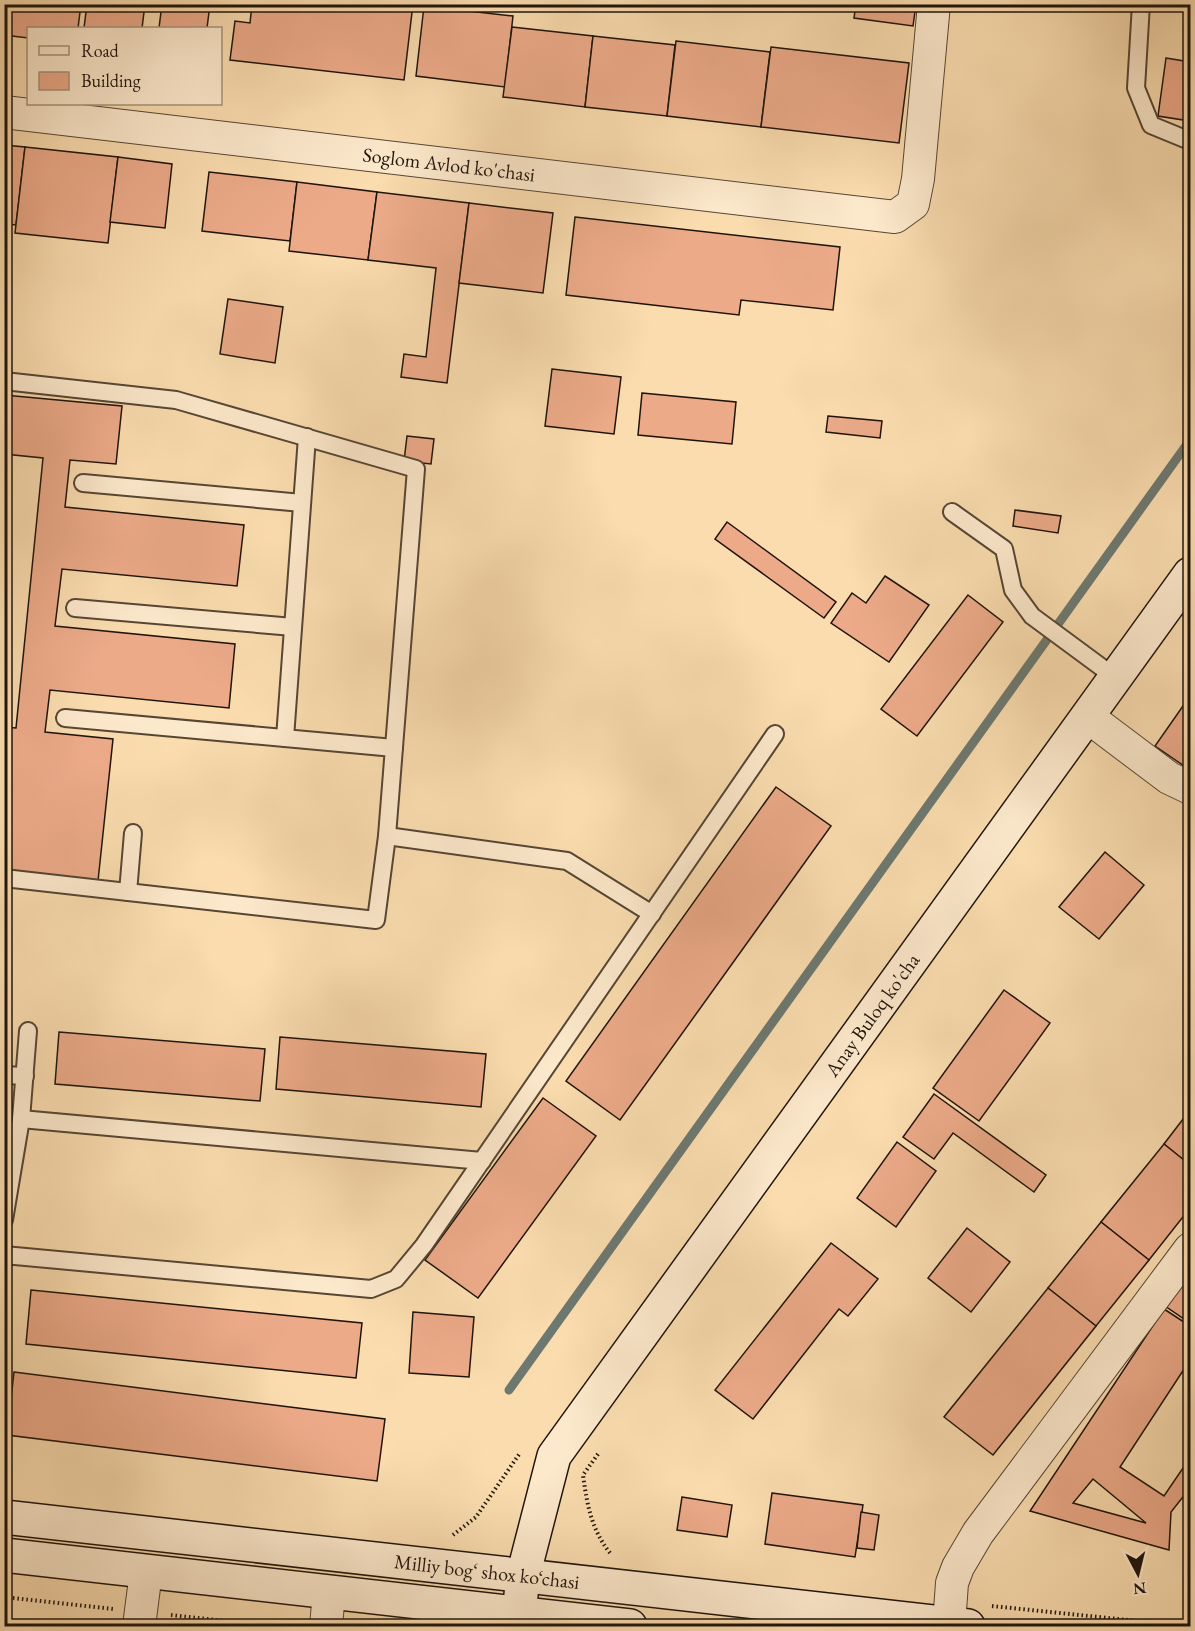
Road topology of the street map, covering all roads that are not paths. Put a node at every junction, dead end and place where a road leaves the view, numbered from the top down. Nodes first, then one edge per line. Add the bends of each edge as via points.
1 (934, 4) edge
2 (1141, 4) edge
3 (4, 112) edge
4 (1191, 141) edge
5 (4, 381) edge
6 (307, 437) junction
7 (83, 483) dead end
8 (302, 503) junction
9 (952, 512) dead end
10 (1191, 574) edge
11 (75, 608) dead end
12 (293, 627) junction
13 (1116, 678) junction
14 (1088, 717) junction
15 (65, 718) dead end
16 (775, 734) dead end
17 (285, 738) junction
18 (394, 748) junction
19 (1191, 788) edge
20 (133, 833) dead end
21 (387, 836) junction
22 (4, 878) edge
23 (128, 892) junction
24 (652, 914) junction
25 (28, 1031) dead end
26 (4, 1075) edge
27 (24, 1076) junction
28 (21, 1119) junction
29 (482, 1161) junction
30 (4, 1220) edge
31 (1191, 1249) edge
32 (4, 1255) edge
33 (4, 1517) edge
34 (4, 1555) edge
35 (146, 1572) junction
36 (523, 1576) junction
37 (329, 1593) junction
38 (519, 1614) junction
39 (956, 1618) edge
40 (139, 1626) edge
41 (326, 1626) edge
42 (630, 1626) edge

1 - 3 street, Soglom Avlod ko'chasi via 918,179 913,204 895,217
2 - 4 lane via 1136,88 1150,125
5 - 6 lane via 176,400
6 - 8 lane
6 - 18 lane via 416,469
7 - 8 lane
8 - 12 lane
9 - 13 lane via 1004,549 1013,590 1032,616
10 - 13 main road, Anay Buloq ko'cha
11 - 12 lane
12 - 17 lane
13 - 14 main road, Anay Buloq ko'cha
14 - 19 street via 1169,778
14 - 36 main road, Anay Buloq ko'cha via 540,1451
15 - 17 lane
16 - 24 lane
17 - 18 lane
18 - 21 lane
20 - 23 lane
21 - 23 lane via 376,920
21 - 24 lane via 567,861
22 - 23 lane
24 - 29 lane
25 - 27 lane
26 - 27 lane
27 - 28 lane
28 - 29 lane
28 - 30 lane
29 - 32 lane via 396,1279 371,1289
31 - 39 street via 978,1533 952,1583
33 - 36 main road, Milliy bog‘ shox ko‘chasi
34 - 35 main road, Milliy bog‘ shox ko‘chasi
35 - 37 main road, Milliy bog‘ shox ko‘chasi
35 - 40 street
36 - 38 main road
36 - 39 main road, Milliy bog‘ shox ko‘chasi
37 - 38 main road, Milliy bog‘ shox ko‘chasi
37 - 41 street
38 - 42 main road, Milliy bog‘ shox ko‘chasi

